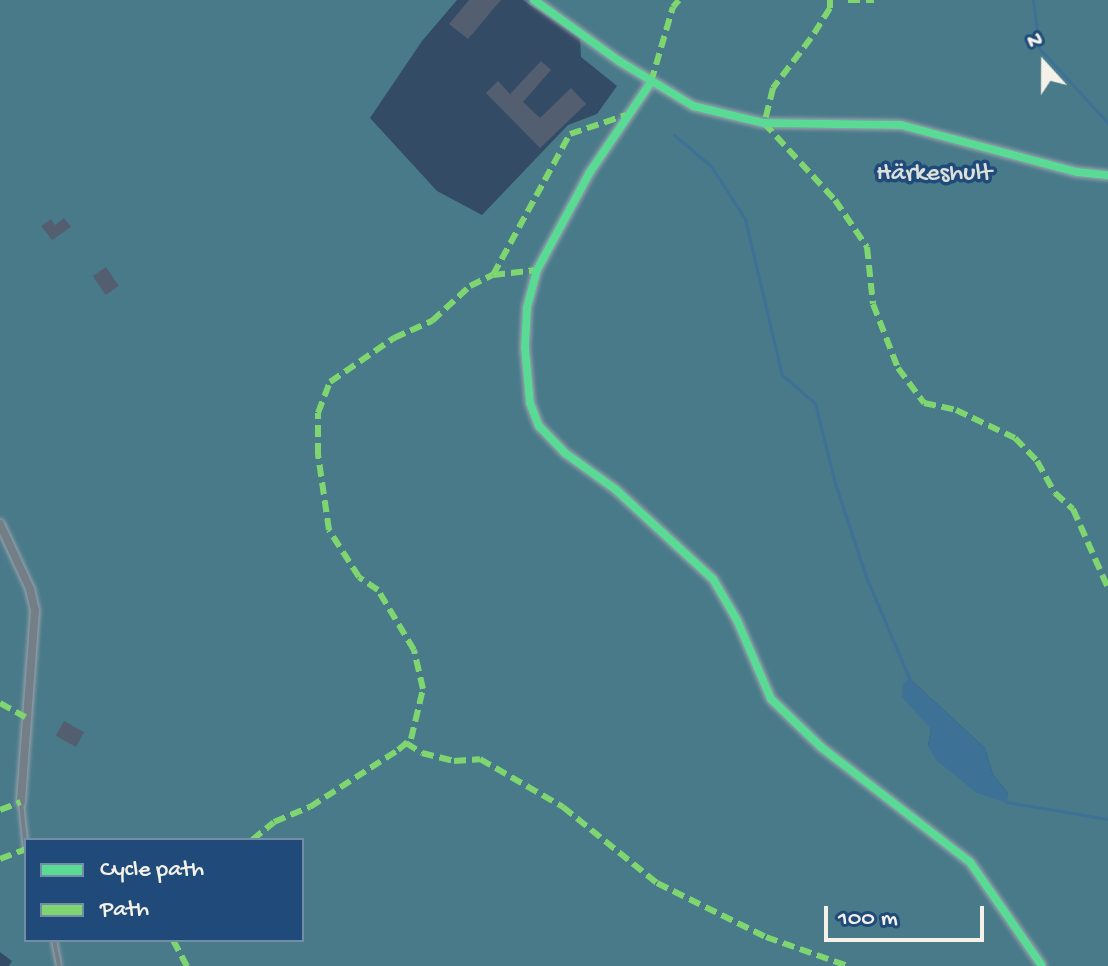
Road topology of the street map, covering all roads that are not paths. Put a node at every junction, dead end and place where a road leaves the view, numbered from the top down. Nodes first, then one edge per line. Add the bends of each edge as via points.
1 (534, 0) edge
2 (651, 82) junction
3 (1108, 175) edge
4 (0, 524) edge
5 (21, 802) joint
6 (25, 838) edge
7 (54, 942) edge
8 (59, 966) edge
9 (1042, 966) edge

1 - 2 street
2 - 3 street via 693,106 764,123 901,125 1077,172
2 - 9 street via 590,172 537,270 527,308 525,348 530,403 539,426 713,579 771,699 821,747 970,862
4 - 5 street via 35,610
5 - 6 lane
7 - 8 lane

